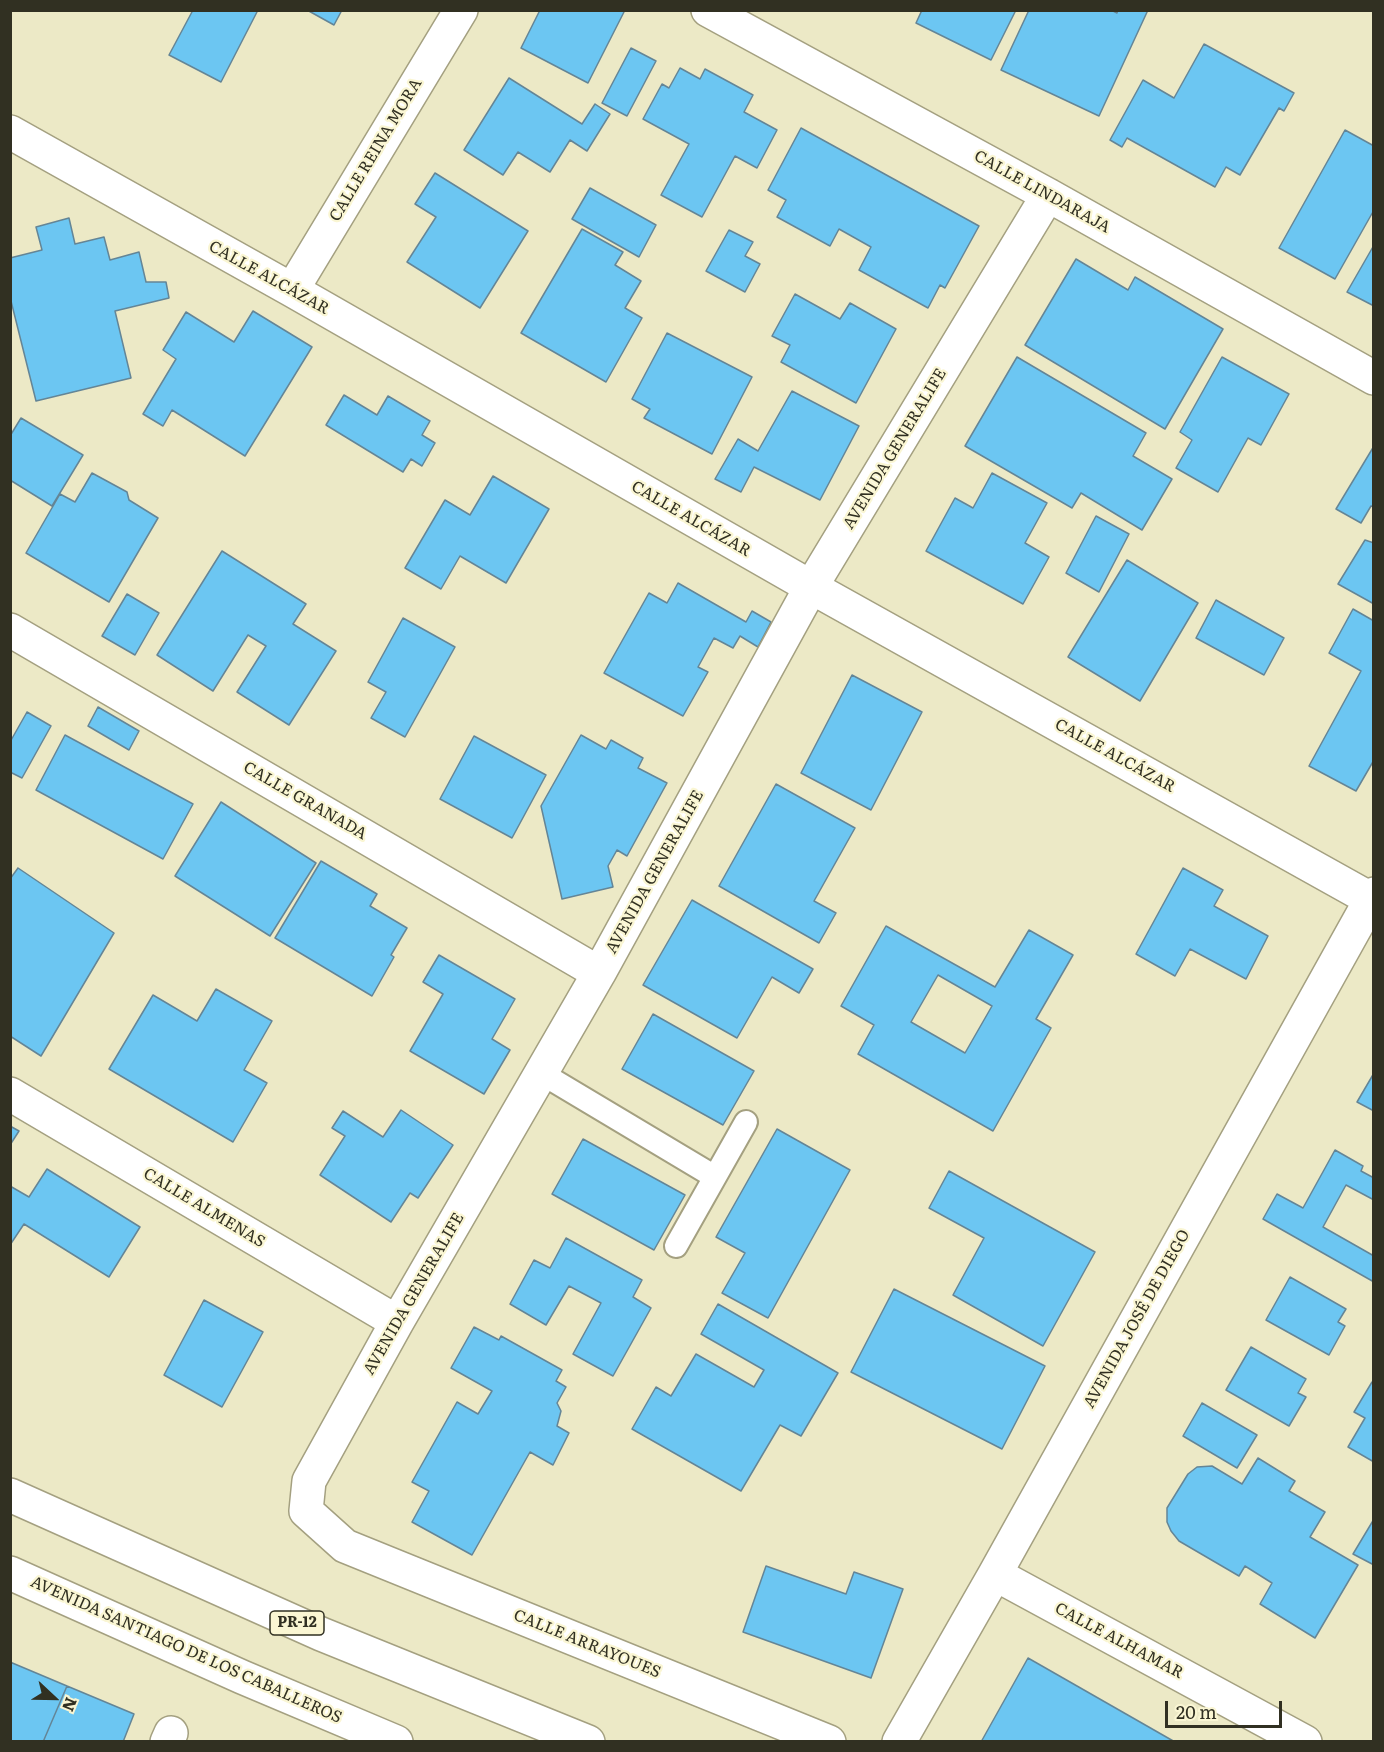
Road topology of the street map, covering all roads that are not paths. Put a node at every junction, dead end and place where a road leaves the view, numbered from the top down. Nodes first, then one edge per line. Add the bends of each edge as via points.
1 (461, 10) edge
2 (708, 10) edge
3 (10, 132) edge
4 (1048, 195) junction
5 (292, 290) junction
6 (1374, 378) edge
7 (811, 587) junction
8 (10, 630) edge
9 (1373, 898) edge
10 (600, 973) junction
11 (541, 1073) junction
12 (10, 1094) edge
13 (746, 1122) dead end
14 (715, 1177) junction
15 (676, 1246) dead end
16 (397, 1322) junction
17 (10, 1495) edge
18 (345, 1546) joint
19 (10, 1573) edge
20 (995, 1574) junction
21 (396, 1742) edge
22 (588, 1742) edge
23 (828, 1742) edge
24 (899, 1742) edge
25 (1305, 1742) edge

1 - 5 main road, CALLE REINA MORA
2 - 4 main road, CALLE LINDARAJA
3 - 5 main road, CALLE ALCÁZAR
4 - 6 main road, CALLE LINDARAJA
4 - 7 main road, AVENIDA GENERALIFE
5 - 7 main road, CALLE ALCÁZAR
7 - 9 main road, CALLE ALCÁZAR
7 - 10 main road, AVENIDA GENERALIFE
8 - 10 main road, CALLE GRANADA
9 - 20 main road, AVENIDA JOSÉ DE DIEGO
10 - 11 main road, AVENIDA GENERALIFE
11 - 14 lane
11 - 16 main road, AVENIDA GENERALIFE
12 - 16 main road, CALLE ALMENAS
13 - 14 lane
14 - 15 lane
16 - 18 main road, AVENIDA GENERALIFE via 309,1481 306,1511
17 - 22 main road, PR-12 via 321,1634
18 - 23 main road, CALLE ARRAYOUES
19 - 21 main road, AVENIDA SANTIAGO DE LOS CABALLEROS
20 - 24 main road, AVENIDA JOSÉ DE DIEGO
20 - 25 main road, CALLE ALHAMAR

